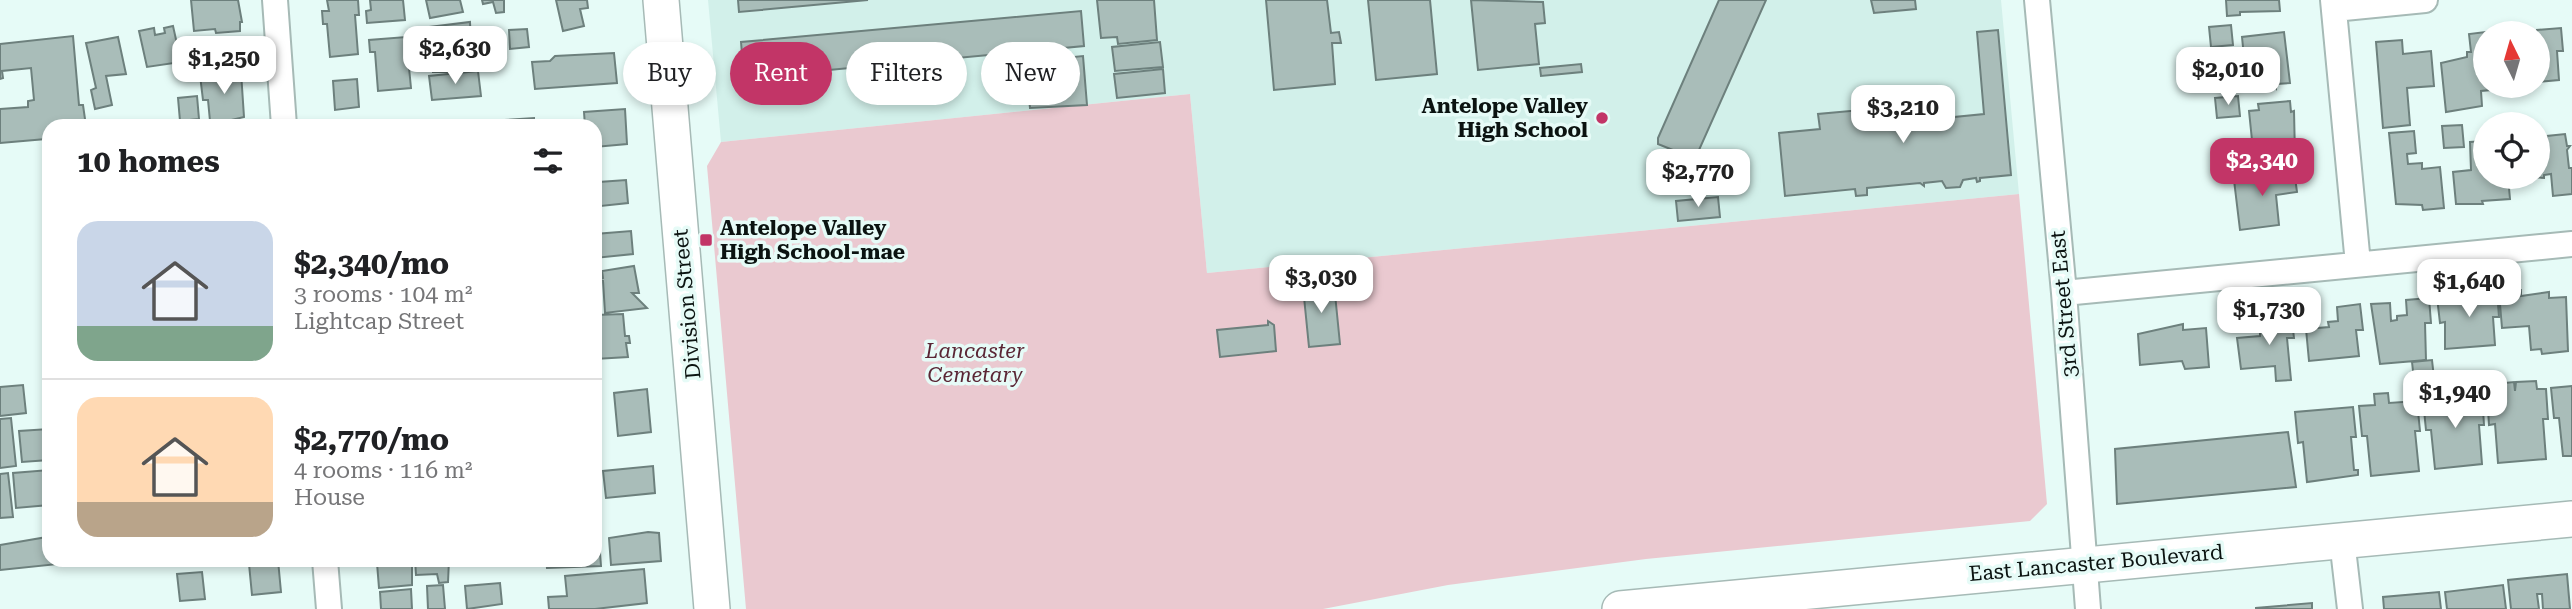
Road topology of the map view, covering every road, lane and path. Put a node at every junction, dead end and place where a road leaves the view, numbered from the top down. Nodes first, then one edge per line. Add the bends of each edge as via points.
1 (275, 0) edge
2 (661, 0) edge
3 (2037, 0) edge
4 (2424, 0) edge
5 (2333, 4) edge
6 (284, 119) edge
7 (2572, 244) edge
8 (2358, 264) junction
9 (2064, 293) junction
10 (2572, 519) edge
11 (2342, 540) junction
12 (2084, 563) junction
13 (325, 567) edge
14 (1807, 600) edge
15 (329, 609) edge
16 (712, 609) edge
17 (1620, 609) edge
18 (2088, 609) edge
19 (2350, 609) edge

1 - 6 street
2 - 16 main road, Division Street
3 - 9 street, 3rd Street East
4 - 5 street
5 - 8 street
7 - 8 street
8 - 9 street
9 - 12 street, 3rd Street East
10 - 11 main road, East Lancaster Boulevard
11 - 12 main road, East Lancaster Boulevard
11 - 19 street
12 - 14 main road, East Lancaster Boulevard
12 - 18 street, 3rd Street East
13 - 15 street
14 - 17 main road, East Lancaster Boulevard

